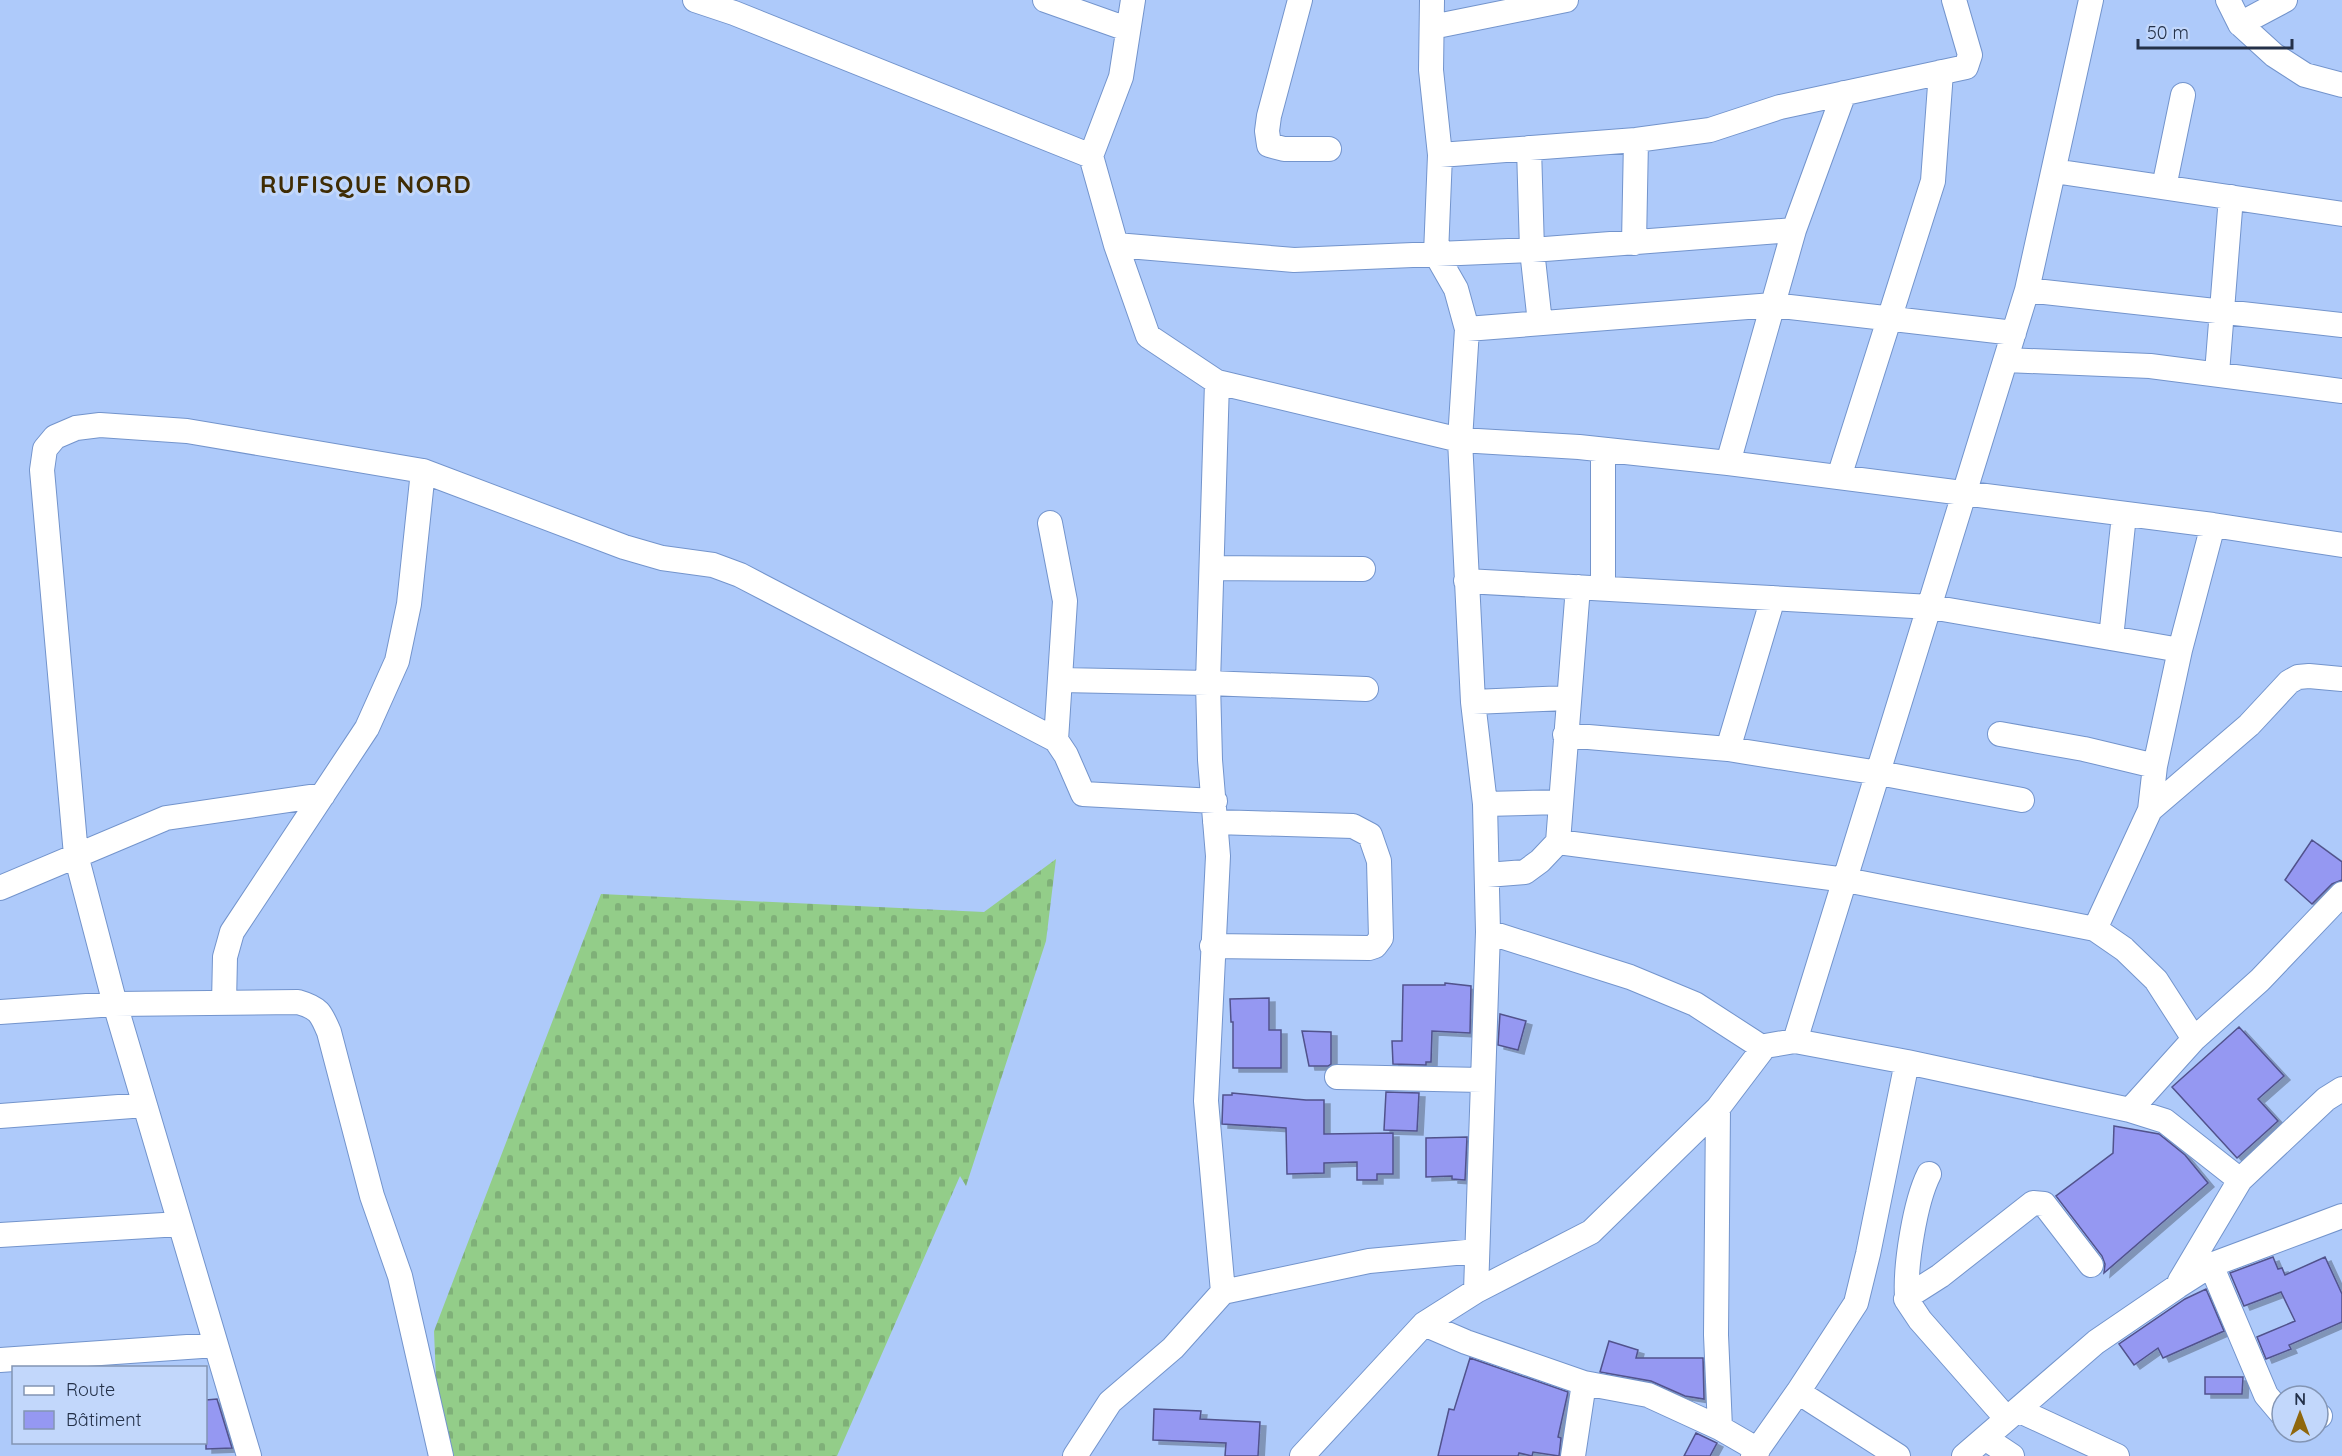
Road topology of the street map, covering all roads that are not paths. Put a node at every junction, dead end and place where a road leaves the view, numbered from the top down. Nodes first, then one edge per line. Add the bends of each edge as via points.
1 (695, 0) edge
2 (1045, 0) edge
3 (1133, 0) edge
4 (1300, 0) edge
5 (1432, 0) edge
6 (1566, 0) edge
7 (1954, 0) edge
8 (2091, 0) edge
9 (2228, 0) edge
10 (2285, 0) edge
11 (736, 7) edge
12 (2240, 24) junction
13 (1432, 27) junction
14 (1128, 29) junction
15 (1941, 72) junction
16 (2342, 85) edge
17 (1844, 93) junction
18 (2183, 95) dead end
19 (1636, 140) junction
20 (1529, 148) junction
21 (1329, 149) dead end
22 (1440, 155) junction
23 (1091, 156) junction
24 (2054, 171) junction
25 (2164, 187) junction
26 (2231, 197) junction
27 (2342, 214) edge
28 (1794, 230) junction
29 (1634, 243) junction
30 (1116, 245) junction
31 (1532, 250) junction
32 (1436, 254) junction
33 (2027, 290) junction
34 (1773, 305) junction
35 (2223, 312) junction
36 (1889, 318) junction
37 (1540, 323) junction
38 (2342, 325) edge
39 (1467, 329) junction
40 (2014, 333) junction
41 (2006, 360) junction
42 (2217, 373) junction
43 (1217, 382) junction
44 (2342, 390) edge
45 (1460, 440) junction
46 (1603, 450) junction
47 (1728, 463) junction
48 (423, 471) junction
49 (1839, 477) junction
50 (1966, 494) junction
51 (2124, 515) junction
52 (1050, 523) dead end
53 (2213, 525) junction
54 (2342, 545) edge
55 (1212, 568) junction
56 (1363, 569) dead end
57 (1466, 581) junction
58 (1578, 587) junction
59 (1603, 588) junction
60 (1773, 598) junction
61 (1931, 607) junction
62 (2111, 638) junction
63 (2180, 650) junction
64 (2342, 679) edge
65 (1061, 680) junction
66 (1208, 683) junction
67 (1366, 689) dead end
68 (1568, 699) junction
69 (1473, 702) junction
70 (2000, 734) dead end
71 (1565, 735) junction
72 (1056, 740) junction
73 (1728, 749) junction
74 (2155, 766) junction
75 (1879, 773) junction
76 (323, 795) junction
77 (2022, 800) dead end
78 (1560, 802) junction
79 (1485, 804) junction
80 (2150, 810) junction
81 (1215, 811) junction
82 (1558, 842) junction
83 (76, 855) junction
84 (1487, 875) junction
85 (1846, 880) junction
86 (0, 888) edge
87 (2342, 894) edge
88 (2095, 928) junction
89 (1488, 932) junction
90 (1212, 946) junction
91 (224, 1003) junction
92 (116, 1004) junction
93 (0, 1012) edge
94 (2194, 1039) junction
95 (1796, 1041) junction
96 (1762, 1048) junction
97 (1907, 1062) junction
98 (1337, 1077) dead end
99 (1482, 1080) junction
100 (2342, 1089) edge
101 (146, 1105) junction
102 (1718, 1108) junction
103 (2130, 1110) junction
104 (0, 1116) edge
105 (1929, 1174) dead end
106 (2240, 1180) junction
107 (2340, 1222) edge
108 (180, 1224) junction
109 (0, 1235) edge
110 (1478, 1251) junction
111 (2091, 1265) dead end
112 (2211, 1265) junction
113 (2178, 1286) junction
114 (1476, 1290) junction
115 (1223, 1292) junction
116 (1907, 1297) junction
117 (1424, 1324) junction
118 (216, 1345) junction
119 (0, 1360) edge
120 (1584, 1383) junction
121 (1798, 1392) junction
122 (2270, 1400) edge
123 (2012, 1415) junction
124 (1720, 1428) junction
125 (1985, 1437) junction
126 (1755, 1453) edge
127 (249, 1456) edge
128 (441, 1456) edge
129 (1075, 1456) edge
130 (1302, 1456) edge
131 (1573, 1456) edge
132 (1898, 1456) edge
133 (1964, 1456) edge
134 (2012, 1456) edge
135 (2117, 1456) edge

1 - 11 street
2 - 14 street
3 - 14 street
4 - 21 street via 1269,116 1269,145
5 - 13 street
6 - 13 street
7 - 15 street via 1970,61 1966,67
8 - 24 street
9 - 12 street
10 - 12 street
11 - 23 street
12 - 16 street via 2274,55 2305,75
13 - 22 street via 1431,70
14 - 23 street via 1121,77
15 - 17 street
15 - 36 street via 1933,181
17 - 19 street via 1779,107 1710,130
17 - 28 street
18 - 25 street
19 - 20 street
19 - 29 street
20 - 22 street
20 - 31 street
22 - 32 street
23 - 30 street
24 - 25 street
24 - 33 street
25 - 26 street
26 - 27 street
26 - 35 street
28 - 29 street
28 - 34 street
29 - 31 street
30 - 32 street via 1294,260
30 - 43 street via 1148,336
31 - 32 street
31 - 37 street
32 - 39 street via 1456,289
33 - 35 street
33 - 40 street
34 - 36 street
34 - 37 street
34 - 47 street
35 - 38 street
35 - 42 street
36 - 40 street
36 - 49 street
37 - 39 street
39 - 45 street
40 - 41 street
41 - 42 street
41 - 50 street
42 - 44 street
43 - 45 street
43 - 55 street
45 - 46 street
45 - 57 street
46 - 47 street
46 - 59 street
47 - 49 street
48 - 72 street via 624,547 662,558 713,565 740,575
48 - 76 street via 409,604 397,661 367,728
48 - 83 street via 187,431 99,425 76,428 55,437 45,449 42,470
49 - 50 street
50 - 51 street
50 - 61 street
51 - 53 street
51 - 62 street
52 - 65 street via 1065,601
53 - 54 street
53 - 63 street
55 - 56 street
55 - 66 street
57 - 58 street
57 - 69 street
58 - 59 street
58 - 68 street
59 - 60 street
60 - 61 street
60 - 73 street
61 - 62 street
61 - 75 street
62 - 63 street
63 - 74 street
64 - 80 street via 2309,676 2289,682 2249,725
65 - 66 street
65 - 72 street
66 - 67 street
66 - 81 street
68 - 69 street
68 - 71 street
69 - 79 street
70 - 74 street
71 - 73 street
71 - 78 street
72 - 81 street via 1083,794
73 - 75 street
74 - 80 street
75 - 77 street
75 - 85 street
76 - 83 street via 166,818
76 - 91 street via 232,932 225,957
78 - 79 street
78 - 82 street
79 - 84 street
80 - 88 street
81 - 90 street via 1218,856
81 - 90 street via 1353,826 1370,835 1379,861 1381,938 1369,948
82 - 84 street via 1525,872
82 - 85 street
83 - 86 street
83 - 92 street
84 - 89 street
85 - 88 street
85 - 95 street
87 - 94 street via 2260,980
88 - 94 street via 2156,980
89 - 96 street via 1641,982 1695,1004
89 - 99 street
90 - 115 street via 1206,1101
91 - 92 street
91 - 128 street via 298,1002 321,1013 372,1196 400,1276
92 - 93 street
92 - 101 street
94 - 103 street
95 - 96 street
95 - 97 street
96 - 102 street
97 - 103 street
97 - 121 street via 1856,1303
98 - 99 street
99 - 110 street
100 - 106 street via 2326,1099
101 - 104 street
101 - 108 street
102 - 114 street via 1591,1232
102 - 124 street via 1716,1335
103 - 106 street via 2165,1121
105 - 116 street via 1918,1206 1905,1276
106 - 113 street
107 - 112 street
108 - 109 street
108 - 118 street
110 - 114 street
110 - 115 street via 1369,1261
111 - 116 street via 2044,1204 2033,1203
112 - 113 street
112 - 122 street
113 - 123 street via 2096,1342
114 - 117 street
115 - 129 street via 1173,1348 1110,1402
116 - 123 street via 1920,1320
117 - 120 street
117 - 130 street
118 - 119 street
118 - 127 street
120 - 124 street via 1648,1395
120 - 131 street
121 - 126 street
121 - 132 street
123 - 125 street
123 - 135 street
124 - 126 street
125 - 133 street
125 - 134 street

